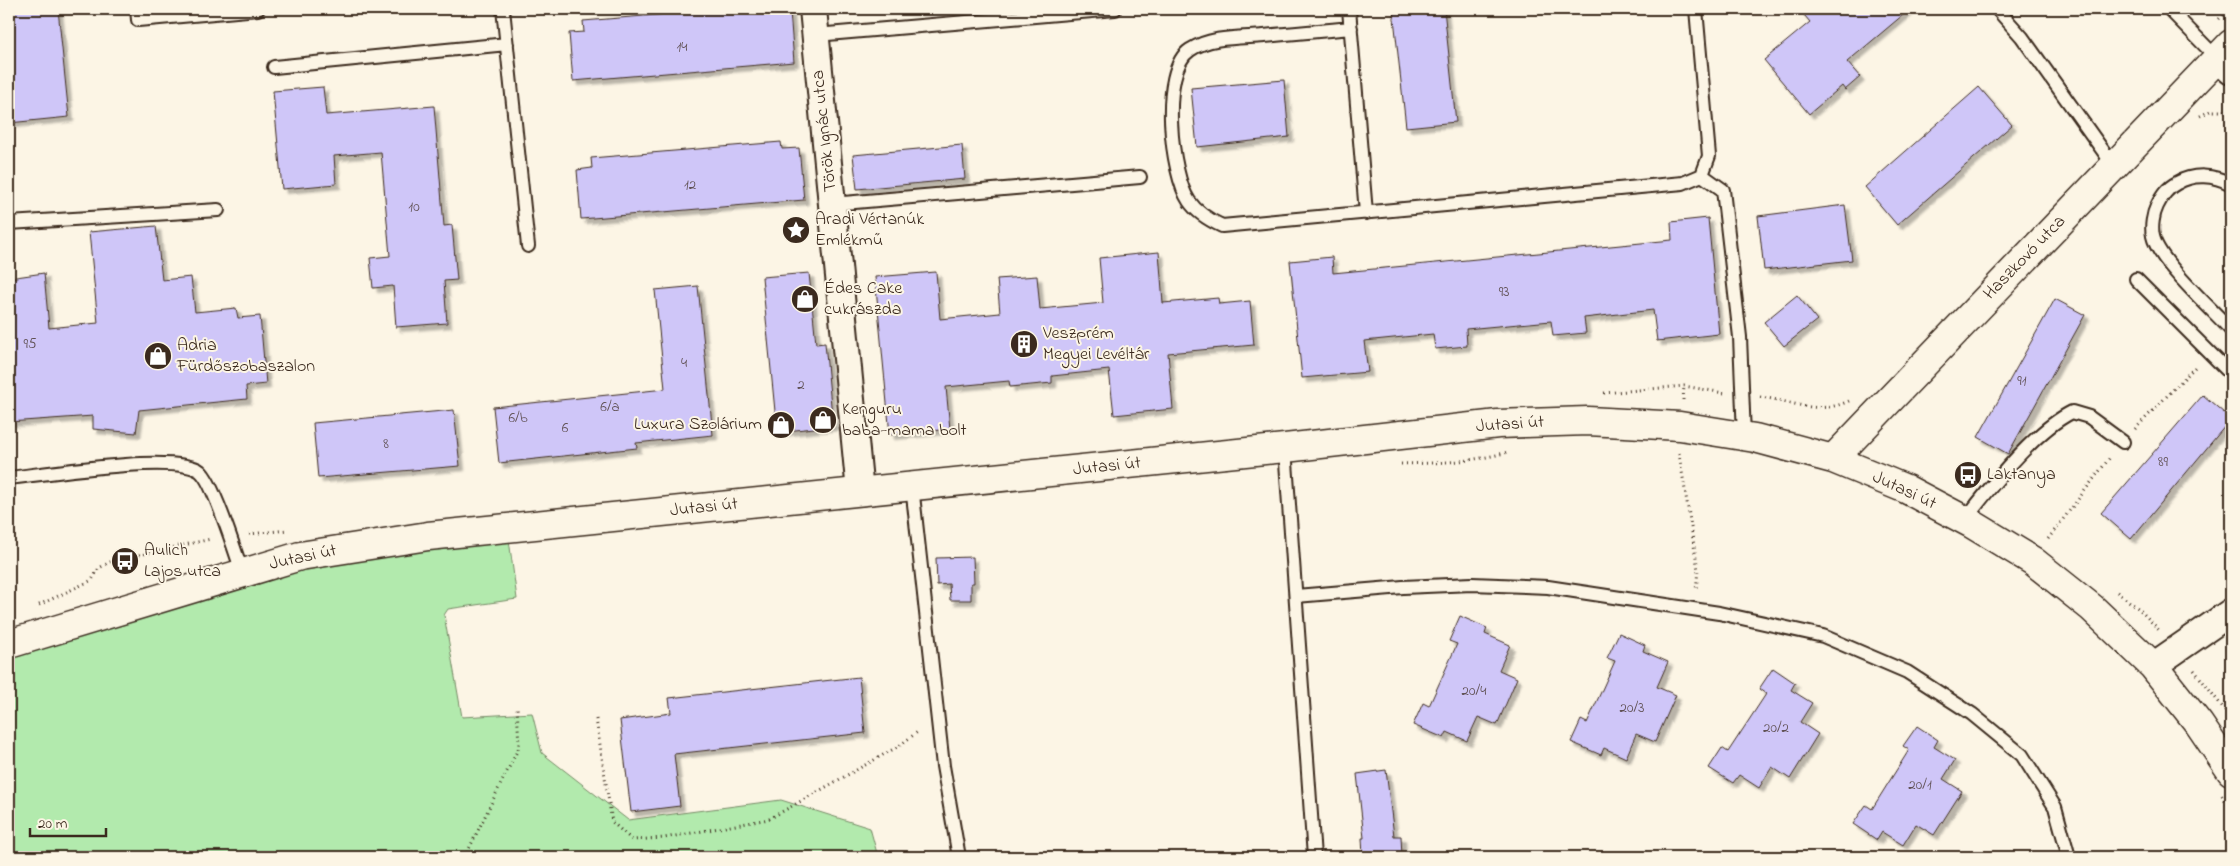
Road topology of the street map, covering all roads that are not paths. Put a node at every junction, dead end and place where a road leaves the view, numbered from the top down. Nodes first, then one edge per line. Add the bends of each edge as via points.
1 (137, 9) edge
2 (258, 9) edge
3 (503, 9) edge
4 (813, 9) edge
5 (1115, 9) edge
6 (1349, 9) edge
7 (1696, 9) edge
8 (1997, 9) edge
9 (2169, 9) edge
10 (1351, 28) junction
11 (816, 35) junction
12 (507, 44) junction
13 (2220, 53) edge
14 (274, 67) dead end
15 (2114, 166) junction
16 (1702, 175) junction
17 (1140, 176) dead end
18 (2231, 184) edge
19 (832, 204) junction
20 (218, 210) dead end
21 (1366, 213) junction
22 (9, 223) edge
23 (528, 246) dead end
24 (2136, 279) dead end
25 (2231, 330) edge
26 (2231, 374) edge
27 (1744, 436) junction
28 (2123, 442) dead end
29 (1285, 448) junction
30 (1833, 459) junction
31 (9, 478) edge
32 (912, 486) junction
33 (860, 492) junction
34 (1965, 520) junction
35 (242, 572) junction
36 (1296, 596) junction
37 (2231, 612) edge
38 (9, 644) edge
39 (2153, 666) junction
40 (2226, 782) edge
41 (959, 857) edge
42 (1314, 857) edge
43 (2069, 857) edge

1 - 2 lane via 138,20
3 - 12 lane
4 - 11 street, Török Ignác utca
5 - 11 lane
6 - 10 lane
7 - 16 lane via 1709,156
8 - 15 lane via 2022,37
9 - 13 lane
10 - 21 lane
10 - 21 lane via 1211,40 1188,50 1177,68 1169,103 1176,171 1189,201 1206,219 1222,226
11 - 19 street, Török Ignác utca
12 - 14 lane
12 - 23 lane
13 - 15 street, Haszkovó utca
15 - 30 street, Haszkovó utca
16 - 21 lane via 1683,182
16 - 27 lane via 1723,190 1740,337
17 - 19 lane
18 - 25 lane via 2218,177 2204,176 2186,178 2173,185 2162,195 2154,213 2153,235 2168,262
19 - 33 street, Török Ignác utca
20 - 22 lane
24 - 26 lane
27 - 29 street, Jutasi út via 1680,426 1588,421 1498,424
27 - 30 street, Jutasi út
28 - 34 lane via 2089,417 2072,412 2058,419 2026,450
29 - 32 street, Jutasi út
29 - 36 lane
30 - 34 street, Jutasi út via 1906,489
31 - 35 lane via 154,462 181,464 201,471 214,493
32 - 33 street, Jutasi út
32 - 41 lane via 943,766
33 - 35 street, Jutasi út via 428,536 300,556
34 - 39 street, Jutasi út via 2033,561 2092,608
35 - 38 street, Jutasi út
36 - 42 lane
36 - 43 lane via 1472,584 1548,587 1693,608 1823,636 1907,672 1972,714 2022,755 2055,807
37 - 39 street
39 - 40 street, Jutasi út via 2199,724

